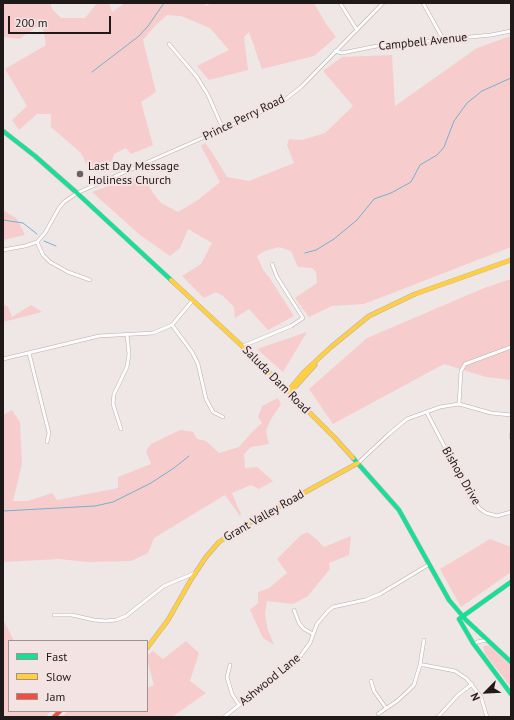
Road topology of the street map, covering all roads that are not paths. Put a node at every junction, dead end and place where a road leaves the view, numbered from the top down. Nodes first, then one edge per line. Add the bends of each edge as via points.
1 (340, 3) edge
2 (383, 3) edge
3 (423, 3) edge
4 (357, 30) junction
5 (511, 31) edge
6 (443, 39) junction
7 (169, 44) dead end
8 (335, 51) junction
9 (223, 129) junction
10 (3, 131) edge
11 (77, 193) junction
12 (36, 242) junction
13 (3, 250) edge
14 (511, 260) edge
15 (272, 264) dead end
16 (90, 280) dead end
17 (193, 300) junction
18 (172, 326) junction
19 (127, 335) junction
20 (243, 346) junction
21 (511, 347) edge
22 (29, 353) junction
23 (3, 359) edge
24 (288, 391) junction
25 (459, 404) junction
26 (427, 413) junction
27 (511, 415) edge
28 (223, 417) dead end
29 (121, 429) dead end
30 (47, 442) dead end
31 (358, 463) junction
32 (511, 512) edge
33 (428, 565) junction
34 (196, 572) junction
35 (511, 582) edge
36 (294, 610) dead end
37 (54, 615) dead end
38 (462, 616) junction
39 (313, 634) junction
40 (424, 640) dead end
41 (488, 640) junction
42 (474, 645) junction
43 (148, 647) edge
44 (511, 662) edge
45 (230, 665) dead end
46 (420, 665) junction
47 (370, 681) dead end
48 (472, 684) junction
49 (511, 694) edge
50 (239, 705) junction
51 (386, 708) junction
52 (378, 714) dead end
53 (224, 717) edge
54 (438, 717) edge
55 (487, 717) edge

1 - 4 street
2 - 4 street, Prince Perry Road
3 - 6 street
4 - 8 street, Prince Perry Road
5 - 6 street, Campbell Avenue
6 - 8 street, Campbell Avenue via 377,46 342,53
7 - 9 street via 200,82
8 - 9 street, Prince Perry Road via 301,87 282,102
9 - 11 street, Prince Perry Road
10 - 11 street, Saluda Dam Road
11 - 12 street, Prince Perry Road via 64,202 45,233
11 - 17 street, Saluda Dam Road
12 - 13 street
12 - 16 street via 50,262
14 - 24 street via 415,294 369,316
15 - 20 street via 276,277 303,318 291,326
17 - 18 street
17 - 20 street, Saluda Dam Road
18 - 19 street via 154,333
18 - 28 street via 198,364 206,399 213,412
19 - 22 street via 99,336
19 - 29 street via 127,368 114,394 113,404
20 - 24 street, Saluda Dam Road
21 - 25 street via 465,364 461,371
22 - 23 street
22 - 30 street via 49,433
24 - 31 street, Saluda Dam Road
25 - 26 street via 446,405
25 - 27 street via 491,413
26 - 31 street via 407,419
26 - 32 street, Bishop Drive via 479,508 497,516
31 - 33 street, Saluda Dam Road via 399,510
31 - 34 street, Grant Valley Road via 223,538
33 - 38 street, Saluda Dam Road
33 - 39 street, Ashwood Lane via 380,594 333,607 321,618
34 - 37 street via 164,586 126,616 116,620
34 - 43 street, Grant Valley Road via 168,620
35 - 38 street
36 - 39 street via 299,623
38 - 41 street, Saluda Dam Road
38 - 42 street via 460,622
39 - 50 street, Ashwood Lane via 299,658
40 - 46 street
41 - 42 street
41 - 44 street, Saluda Dam Road
42 - 49 street
45 - 50 street via 227,677 232,694
46 - 48 street via 455,671
46 - 51 street via 414,685
47 - 51 street
48 - 54 street
48 - 55 street via 481,697
50 - 53 street, Ashwood Lane
51 - 52 street

